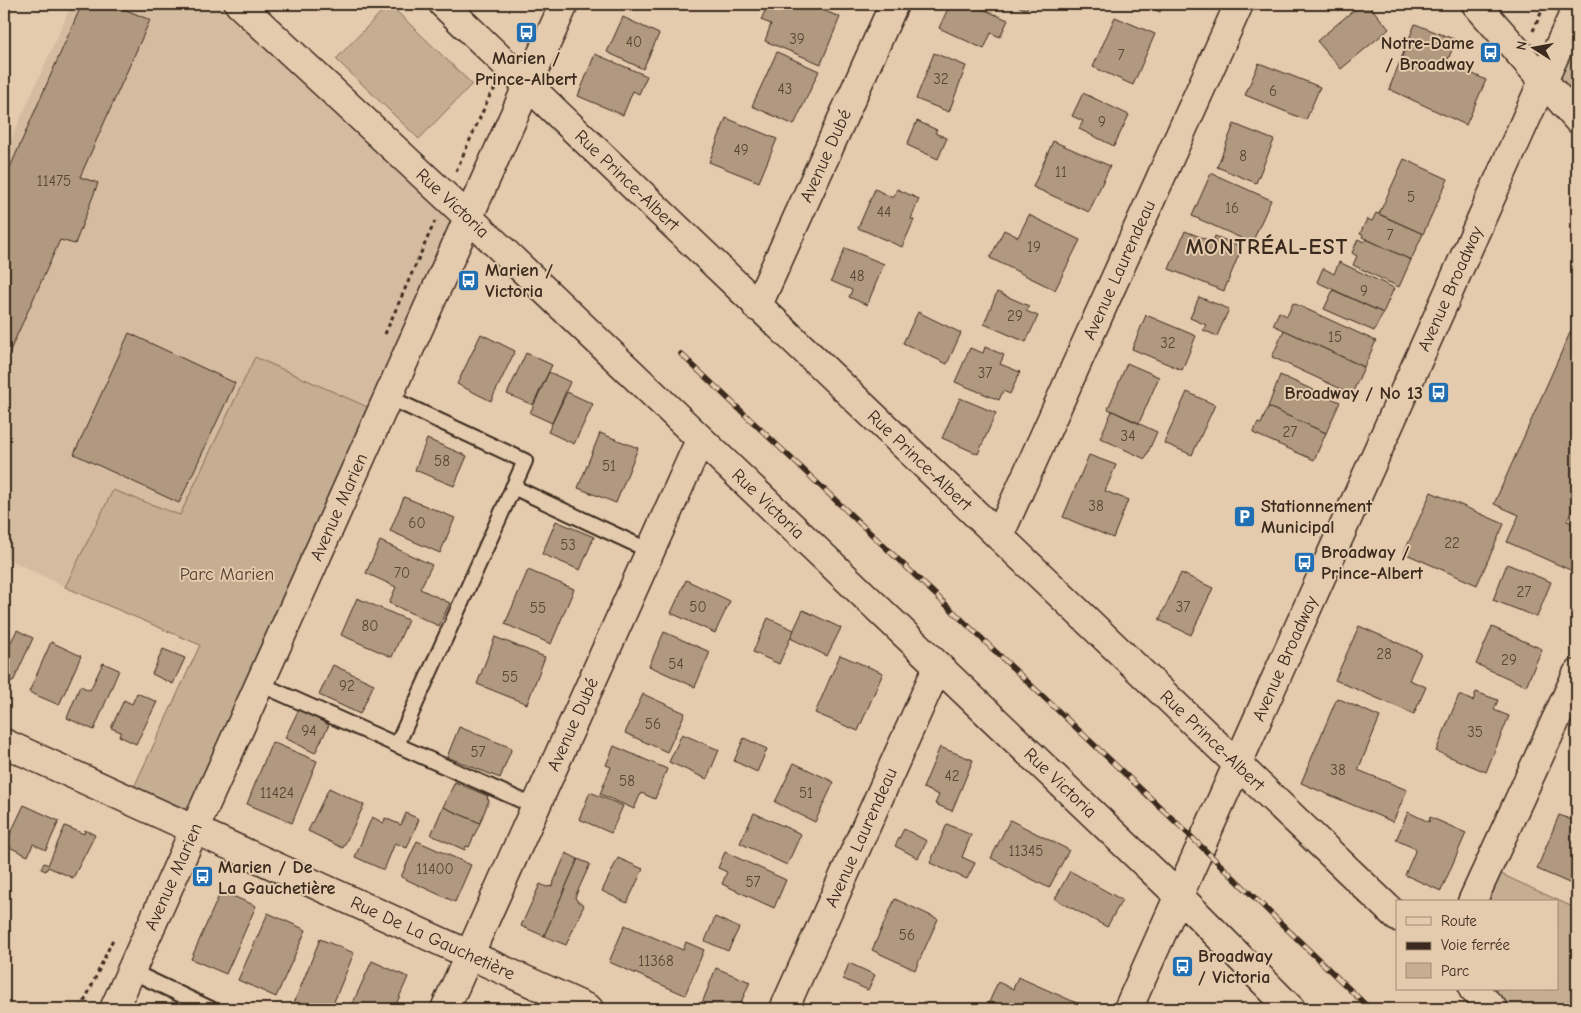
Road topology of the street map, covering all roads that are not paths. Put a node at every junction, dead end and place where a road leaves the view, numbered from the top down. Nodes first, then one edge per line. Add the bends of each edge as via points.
1 (239, 4) edge
2 (443, 4) edge
3 (564, 4) edge
4 (894, 4) edge
5 (1239, 4) edge
6 (1476, 4) edge
7 (1577, 7) edge
8 (1543, 81) junction
9 (528, 84) junction
10 (1577, 119) edge
11 (468, 217) junction
12 (757, 307) junction
13 (388, 397) junction
14 (700, 440) junction
15 (513, 488) junction
16 (999, 536) junction
17 (650, 551) junction
18 (938, 666) junction
19 (1577, 674) edge
20 (260, 684) junction
21 (4, 743) edge
22 (397, 745) junction
23 (1238, 765) junction
24 (536, 807) junction
25 (194, 831) junction
26 (1179, 896) junction
27 (1473, 900) edge
28 (1396, 916) edge
29 (470, 955) junction
30 (131, 971) junction
31 (1474, 990) edge
32 (114, 1009) edge
33 (212, 1009) edge
34 (445, 1009) edge
35 (590, 1009) edge
36 (784, 1009) edge
37 (1128, 1009) edge
38 (1291, 1009) edge
39 (1493, 1009) edge

1 - 11 street, Rue Victoria
2 - 9 street, Rue Prince-Albert
3 - 9 street, Avenue Marien
4 - 12 street, Avenue Dubé
5 - 16 street, Avenue Laurendeau
6 - 8 street
7 - 8 street, Avenue Broadway
8 - 10 street
8 - 23 street, Avenue Broadway
9 - 11 street, Avenue Marien
9 - 12 street, Rue Prince-Albert
11 - 13 street, Avenue Marien
11 - 14 street, Rue Victoria
12 - 16 street, Rue Prince-Albert
13 - 15 lane via 525,461
13 - 20 street, Avenue Marien
14 - 17 street, Avenue Dubé
14 - 18 street, Rue Victoria
15 - 17 lane
15 - 22 lane
16 - 23 street, Rue Prince-Albert
17 - 24 street, Avenue Dubé
18 - 26 street, Rue Victoria
18 - 36 street, Avenue Laurendeau
19 - 27 street
20 - 22 lane
20 - 25 street, Avenue Marien
21 - 25 street, Rue De La Gauchetière
22 - 24 lane
23 - 26 street, Avenue Broadway
23 - 28 street, Rue Prince-Albert
24 - 29 street, Avenue Dubé
25 - 29 street, Rue De La Gauchetière
25 - 30 street, Avenue Marien
26 - 37 street, Avenue Broadway
26 - 38 street, Rue Victoria
29 - 34 street, Avenue Dubé
29 - 35 street, Rue De La Gauchetière
30 - 32 street, Avenue Marien
30 - 33 lane
31 - 39 street

